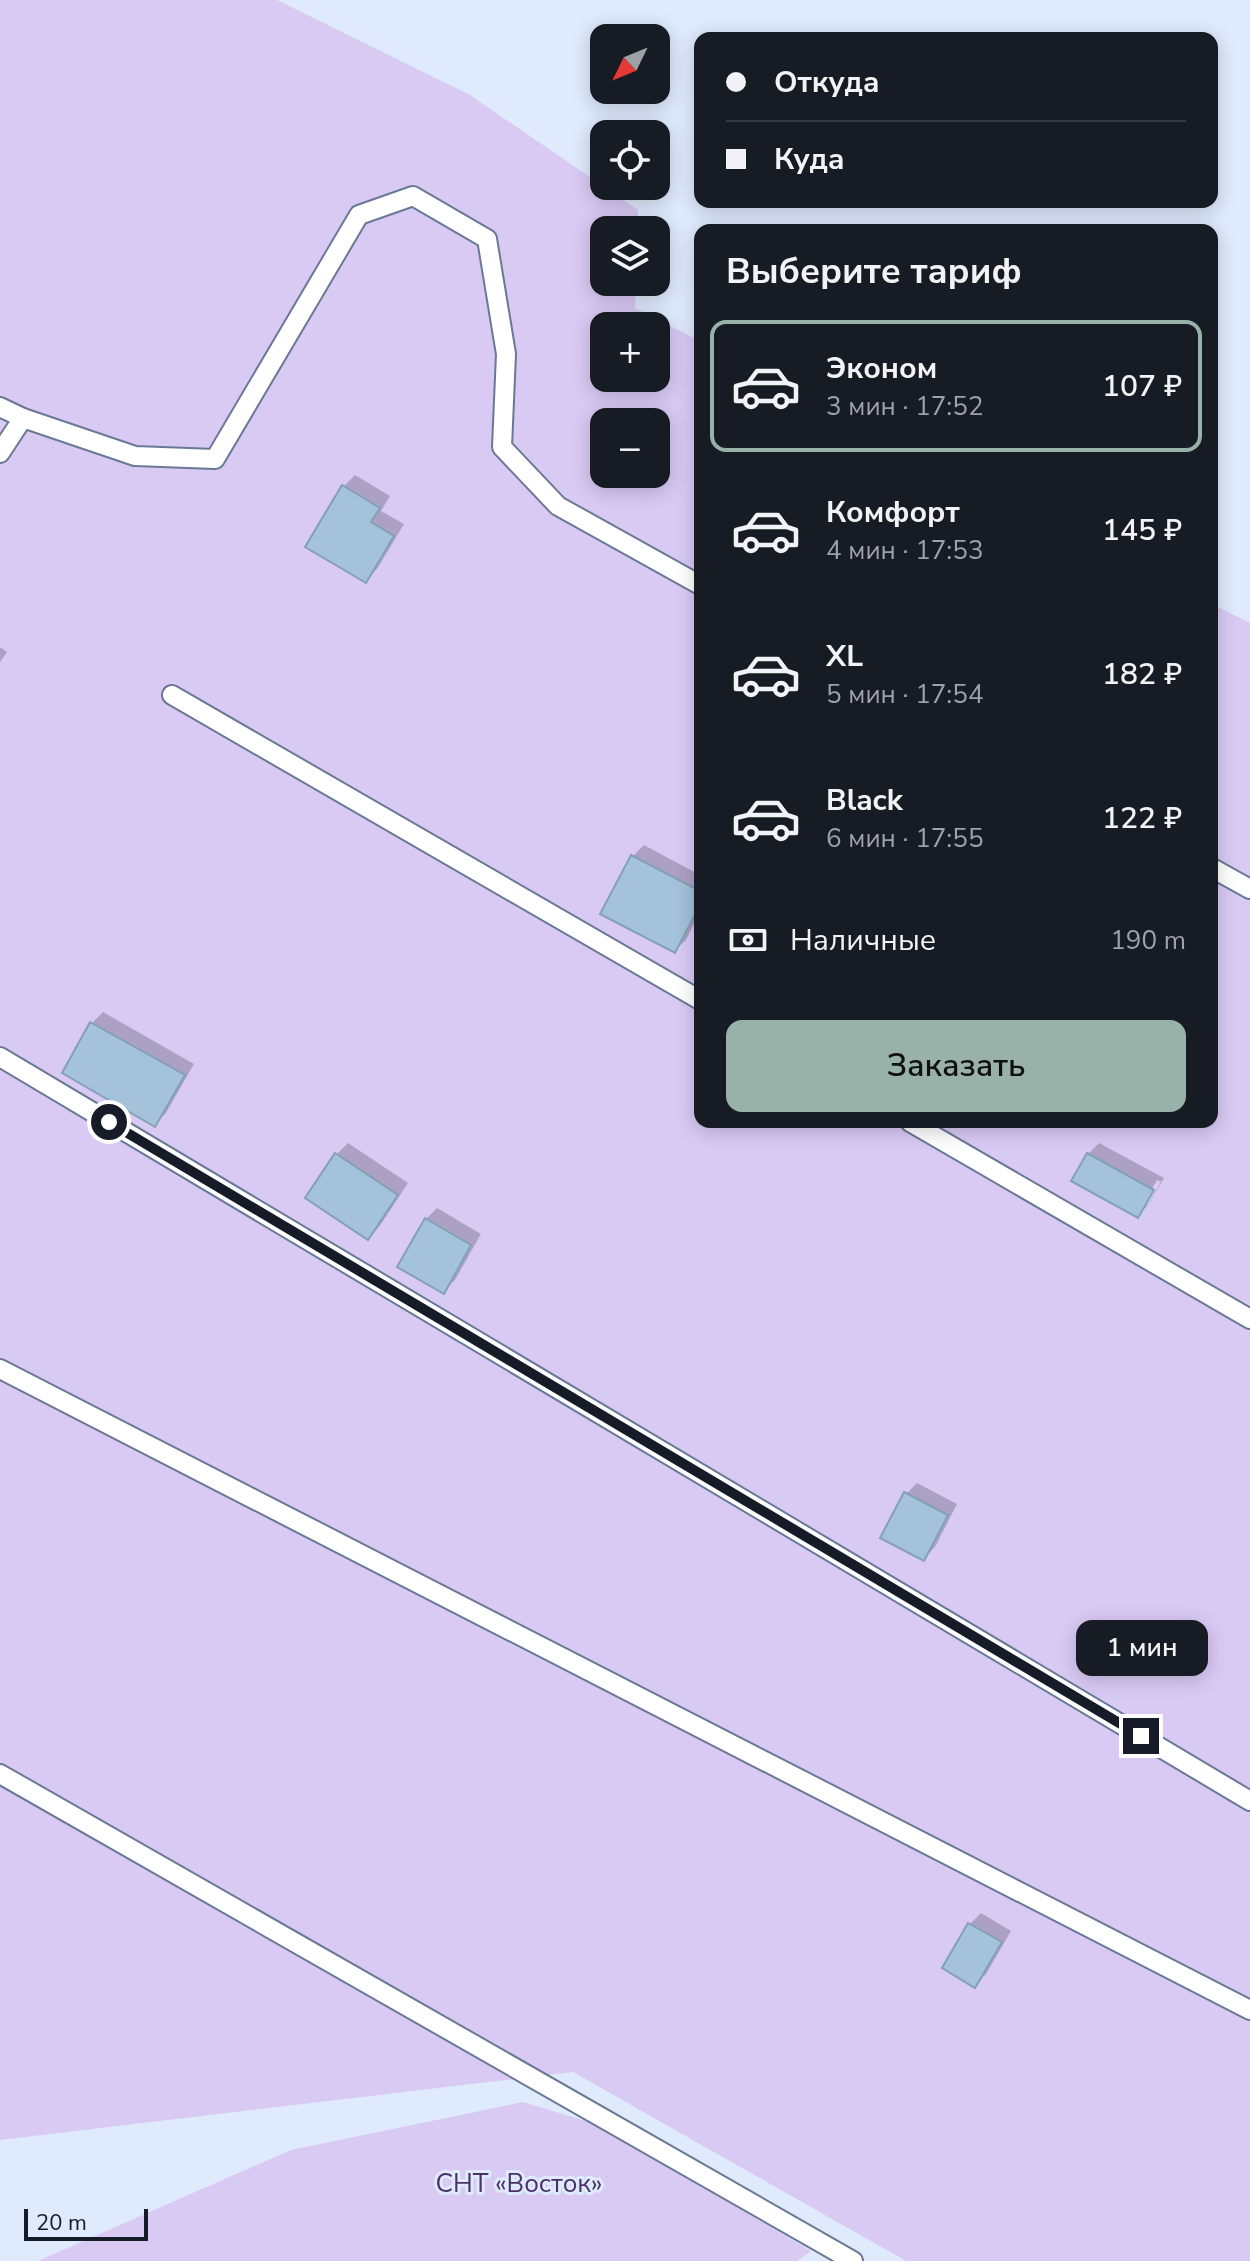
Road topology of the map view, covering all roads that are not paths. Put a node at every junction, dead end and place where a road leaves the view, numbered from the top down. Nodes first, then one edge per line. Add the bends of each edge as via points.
1 (0, 407) edge
2 (23, 418) junction
3 (0, 453) edge
4 (694, 582) edge
5 (172, 695) dead end
6 (1218, 871) edge
7 (1250, 889) edge
8 (694, 997) edge
9 (0, 1057) edge
10 (920, 1128) edge
11 (1250, 1319) edge
12 (0, 1369) edge
13 (0, 1774) edge
14 (1250, 1801) edge
15 (1250, 2010) edge
16 (853, 2261) edge

1 - 2 lane
2 - 3 lane
2 - 4 lane via 135,456 215,459 359,215 413,196 487,239 506,354 502,447 558,506
5 - 8 lane
6 - 7 lane
9 - 14 lane
10 - 11 lane
12 - 15 lane
13 - 16 lane

